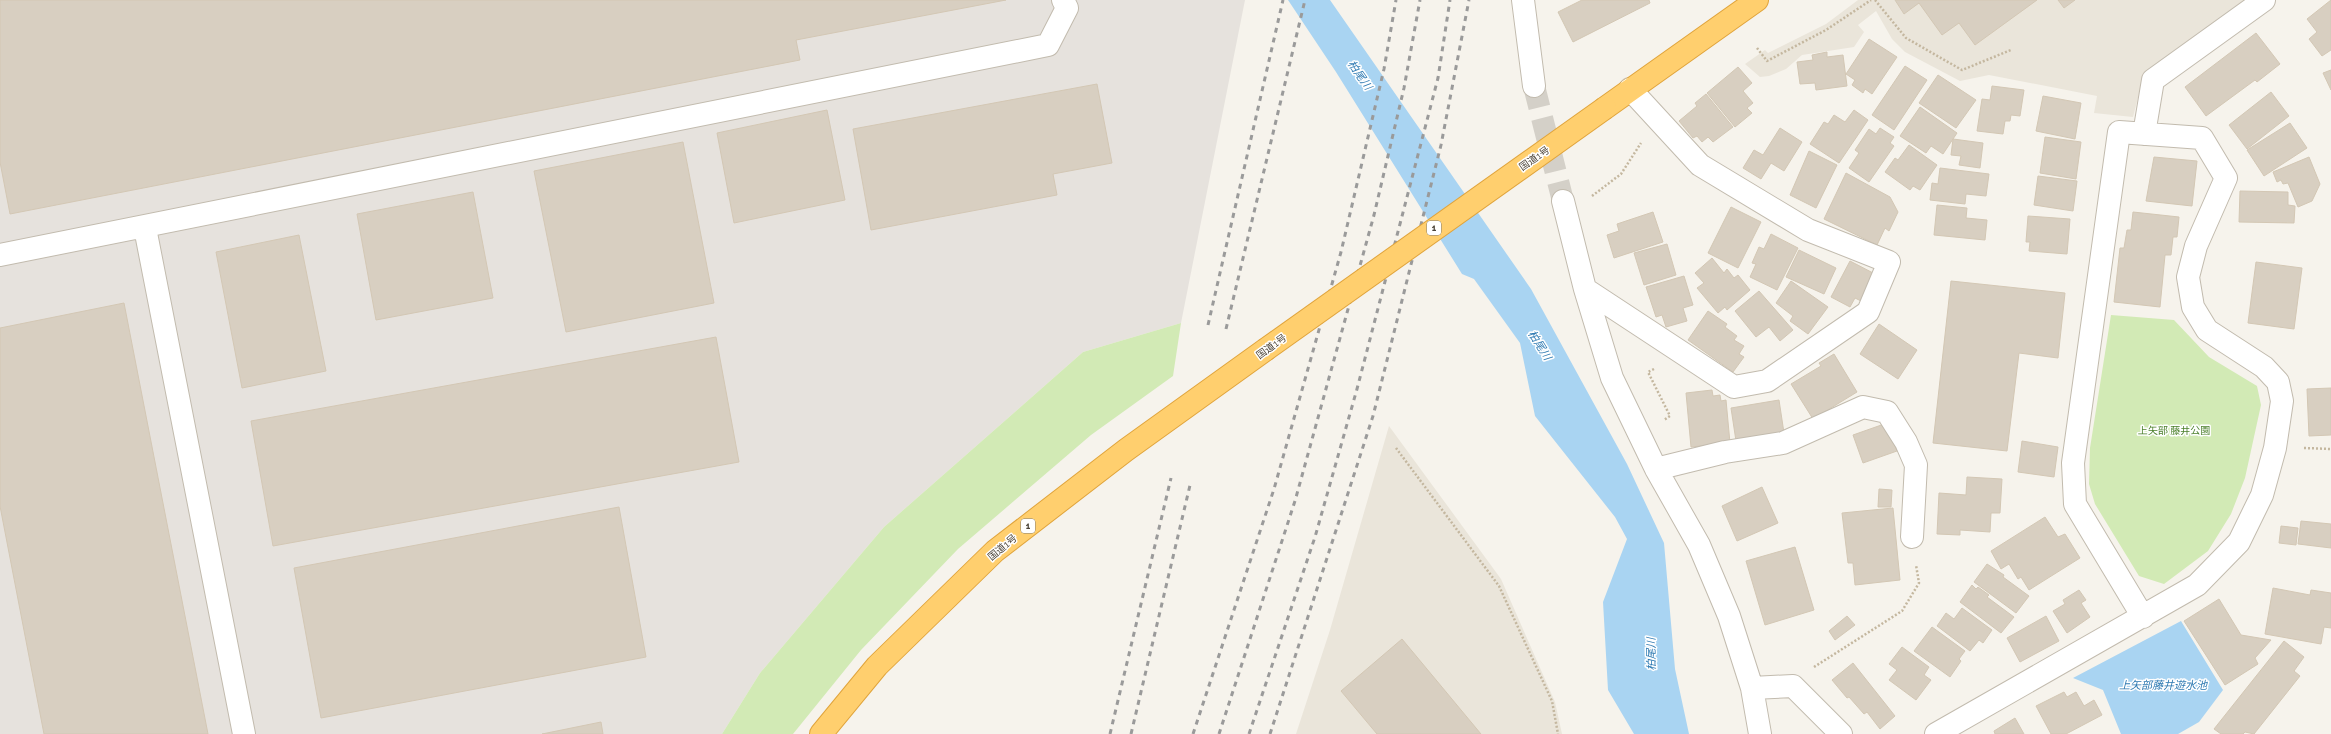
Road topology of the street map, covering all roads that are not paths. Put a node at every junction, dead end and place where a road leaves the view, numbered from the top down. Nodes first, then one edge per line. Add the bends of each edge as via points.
1 (1063, 0) edge
2 (1523, 0) edge
3 (1757, 0) edge
4 (2264, 0) edge
5 (1534, 86) tunnel mouth
6 (1630, 89) junction
7 (2144, 134) junction
8 (1563, 202) tunnel mouth
9 (145, 228) junction
10 (0, 255) edge
11 (1585, 289) junction
12 (1656, 469) junction
13 (1912, 537) road end
14 (2143, 617) junction
15 (1752, 688) junction
16 (244, 734) edge
17 (820, 734) edge
18 (1760, 734) edge
19 (1841, 734) edge
20 (1936, 734) edge

1 - 9 street via 1066,8 1048,45
2 - 5 street
3 - 6 highway, 国道1号 / 1
4 - 7 street via 2153,80
6 - 11 street via 1700,165 1808,230 1888,262 1868,312 1767,381 1734,387
6 - 17 highway, 国道1号 / 1, bridge via 1126,450 995,551 877,666
7 - 14 street via 2119,132 2073,463 2076,504
7 - 14 street via 2202,138 2226,178 2196,246 2188,277 2193,307 2207,330 2264,367 2278,382 2282,401 2275,448 2262,495 2239,542 2197,585
8 - 11 street
9 - 10 street
9 - 16 street
11 - 12 street via 1612,378
12 - 13 street via 1725,452 1783,443 1863,407 1887,412 1906,442 1916,465
12 - 15 street via 1699,545 1729,616
14 - 20 street
15 - 18 street
15 - 19 street via 1793,686

